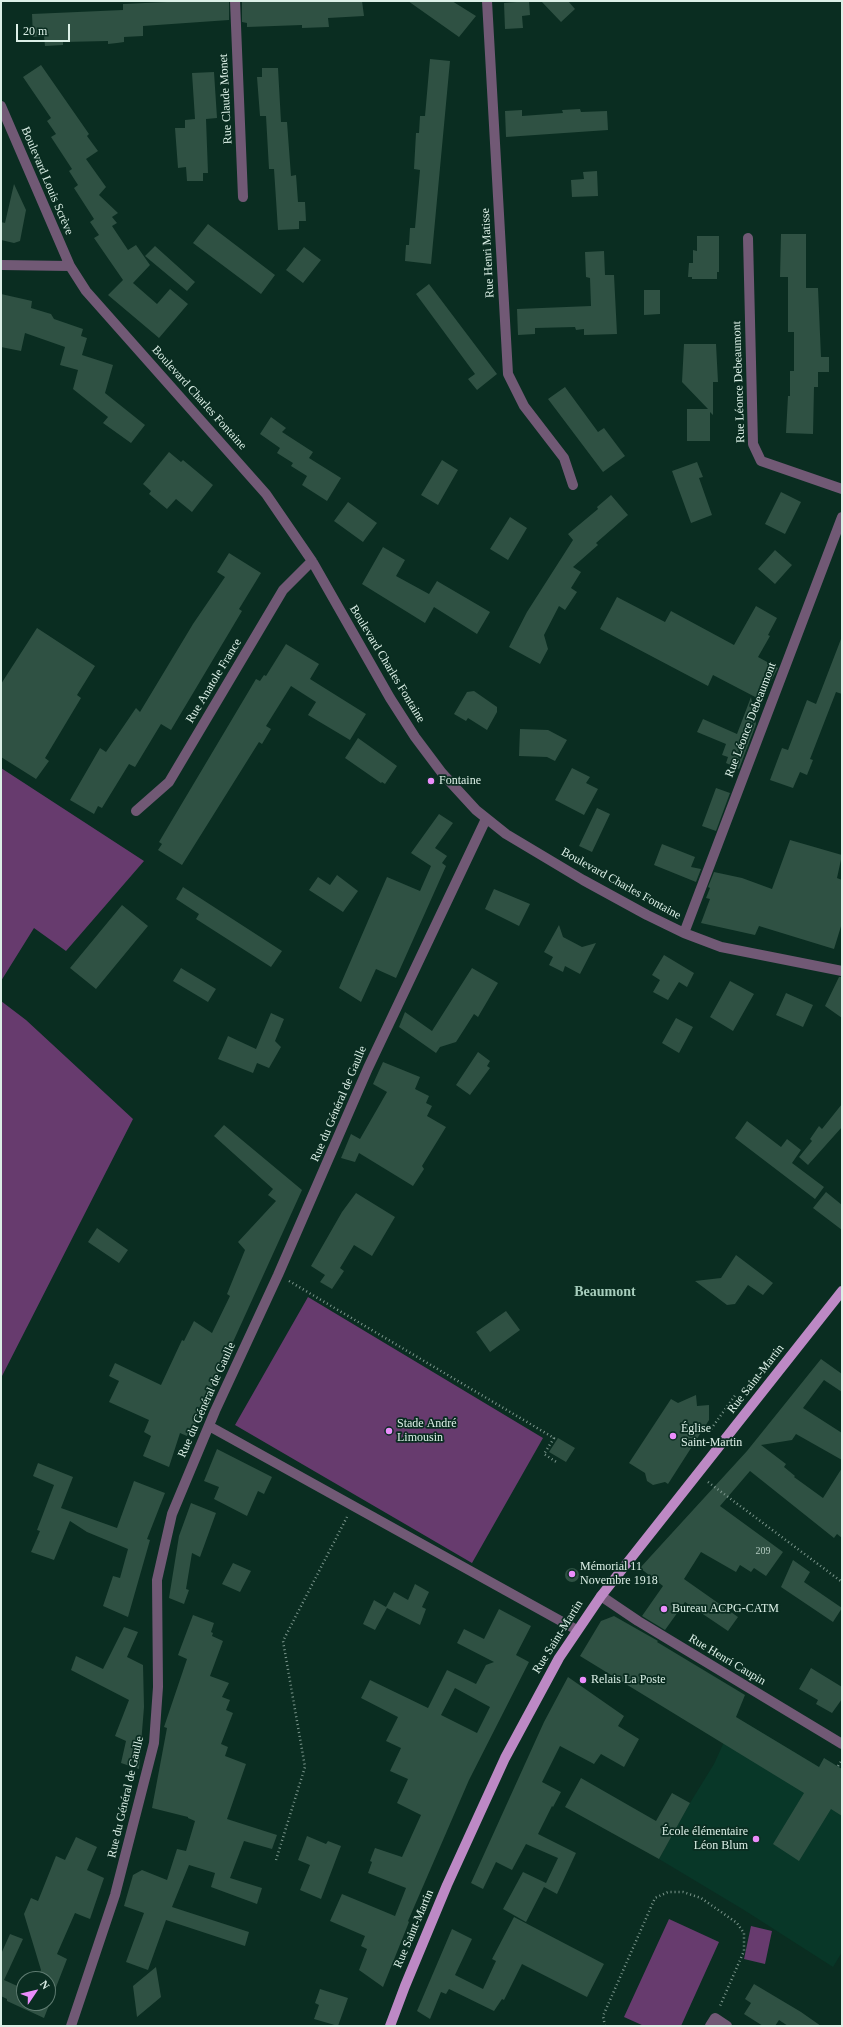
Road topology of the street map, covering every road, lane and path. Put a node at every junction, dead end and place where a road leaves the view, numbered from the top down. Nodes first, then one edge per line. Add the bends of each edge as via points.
1 (235, 1) edge
2 (486, 1) edge
3 (1, 106) edge
4 (243, 197) dead end
5 (748, 238) dead end
6 (1, 265) edge
7 (70, 266) junction
8 (573, 485) dead end
9 (842, 489) edge
10 (842, 516) edge
11 (312, 561) junction
12 (136, 811) dead end
13 (486, 819) junction
14 (684, 933) junction
15 (842, 970) edge
16 (278, 1275) junction
17 (842, 1291) edge
18 (736, 1394) dead end
19 (208, 1426) junction
20 (706, 1430) dead end
21 (558, 1463) dead end
22 (698, 1474) junction
23 (352, 1505) junction
24 (842, 1582) edge
25 (601, 1596) junction
26 (577, 1630) junction
27 (842, 1744) edge
28 (842, 1760) edge
29 (838, 1766) dead end
30 (276, 1860) dead end
31 (712, 2022) edge
32 (71, 2026) edge
33 (390, 2026) edge
34 (605, 2026) edge
35 (728, 2026) edge

1 - 4 street, Rue Claude Monet
2 - 8 street, Rue Henri Matisse via 508,374 524,406 564,458
3 - 7 street, Boulevard Louis Scrève
5 - 9 street, Rue Léonce Debeaumont via 753,444 761,461
6 - 7 street
7 - 11 street, Boulevard Charles Fontaine via 86,291 266,494
10 - 14 street, Rue Léonce Debeaumont
11 - 12 street, Rue Anatole France via 283,590 169,782
11 - 13 street, Boulevard Charles Fontaine via 415,737 442,773
13 - 14 street, Boulevard Charles Fontaine via 506,834 583,880
13 - 16 street, Rue du Général de Gaulle via 368,1068
14 - 15 street, Boulevard Charles Fontaine via 721,947
16 - 19 street, Rue du Général de Gaulle
16 - 21 path via 554,1438 544,1454
17 - 22 main road, Rue Saint-Martin
18 - 20 path via 709,1432
19 - 23 street
19 - 32 street, Rue du Général de Gaulle via 172,1514 157,1580 158,1686 154,1743 115,1895
22 - 24 path
22 - 25 main road, Rue Saint-Martin
23 - 26 street
23 - 30 path via 283,1641 306,1767
25 - 26 main road, Rue Saint-Martin
25 - 27 street, Rue Henri Caupin
26 - 33 main road, Rue Saint-Martin via 531,1707 502,1765 433,1917
28 - 29 path
31 - 34 path via 744,1951 744,1933 737,1922 701,1898 683,1892 668,1892 655,1898 603,2016
31 - 35 street

